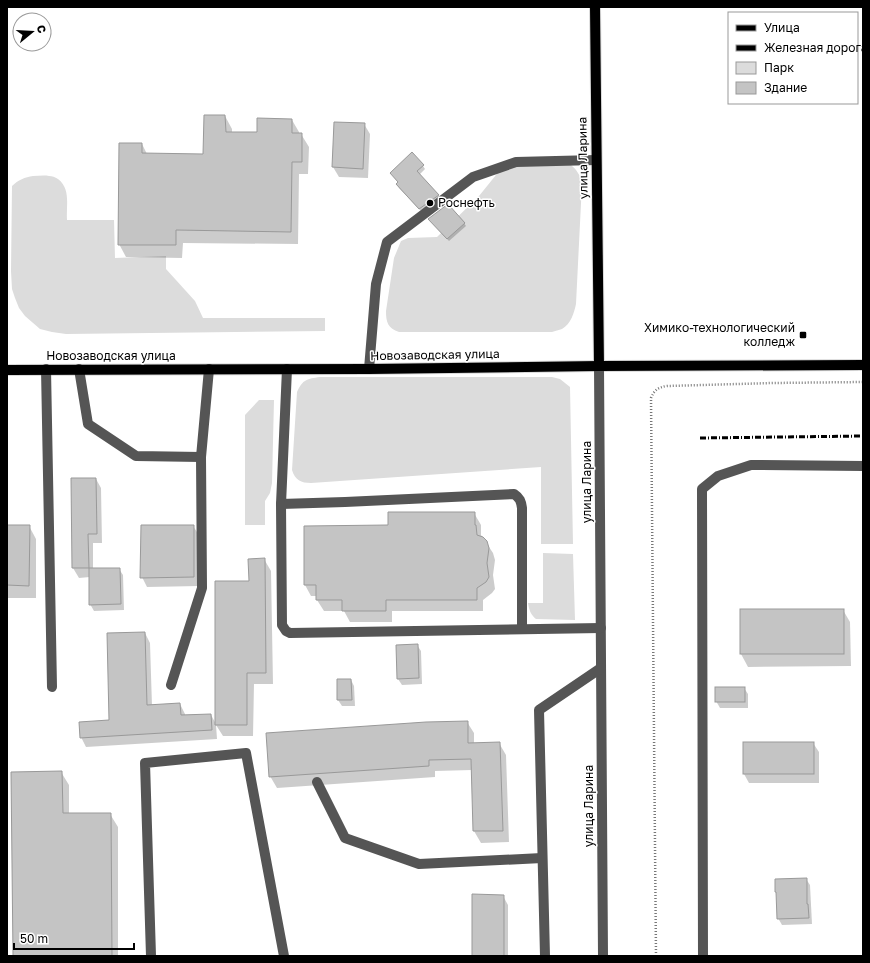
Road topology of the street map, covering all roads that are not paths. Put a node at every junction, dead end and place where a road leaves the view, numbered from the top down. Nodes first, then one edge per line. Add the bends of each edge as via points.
1 (595, 7) edge
2 (596, 160) junction
3 (863, 365) edge
4 (599, 366) junction
5 (209, 369) junction
6 (287, 369) junction
7 (369, 369) junction
8 (7, 370) edge
9 (46, 370) junction
10 (79, 370) junction
11 (201, 457) junction
12 (863, 466) edge
13 (281, 504) junction
14 (601, 628) junction
15 (522, 629) junction
16 (601, 668) junction
17 (171, 685) dead end
18 (52, 687) dead end
19 (317, 782) dead end
20 (542, 858) junction
21 (151, 956) edge
22 (284, 956) edge
23 (545, 956) edge
24 (603, 956) edge
25 (703, 956) edge

1 - 2 main road, улица Ларина
2 - 4 main road, улица Ларина
2 - 7 street via 516,162 473,177 387,242 376,284
3 - 4 main road, Новозаводская улица
4 - 7 main road, Новозаводская улица
4 - 14 street, улица Ларина
5 - 6 main road, Новозаводская улица
5 - 10 main road, Новозаводская улица
5 - 11 street
6 - 7 main road, Новозаводская улица
6 - 13 street
8 - 9 main road, Новозаводская улица
9 - 10 main road, Новозаводская улица
9 - 18 street
10 - 11 street via 88,424 136,456
11 - 17 street via 202,588
12 - 25 street via 751,465 718,476 702,489
13 - 15 street via 282,625 286,631 290,633
13 - 15 street via 514,494 519,498 522,508
14 - 15 street
14 - 16 street, улица Ларина
16 - 20 street via 539,710
16 - 24 street, улица Ларина
19 - 20 street via 345,838 418,864
20 - 23 street
21 - 22 street via 145,762 246,753

